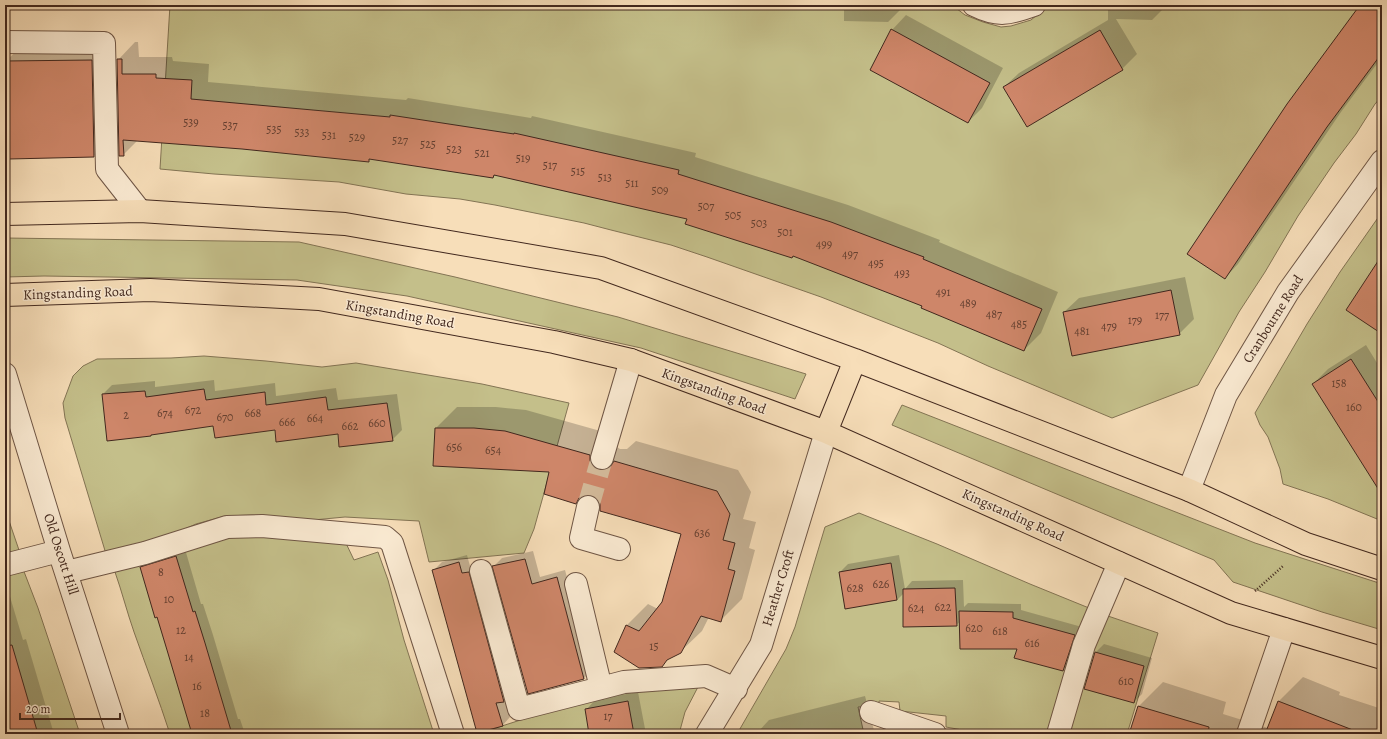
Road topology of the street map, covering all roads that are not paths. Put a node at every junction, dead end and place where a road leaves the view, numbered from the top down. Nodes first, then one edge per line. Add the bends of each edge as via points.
1 (974, 5) edge
2 (1034, 5) edge
3 (5, 42) edge
4 (1382, 161) edge
5 (140, 211) junction
6 (5, 214) edge
7 (5, 295) edge
8 (631, 360) junction
9 (855, 360) junction
10 (5, 374) edge
11 (826, 432) junction
12 (602, 458) tunnel mouth
13 (1189, 490) junction
14 (588, 507) tunnel mouth
15 (619, 549) dead end
16 (59, 550) junction
17 (1119, 563) junction
18 (5, 565) edge
19 (1382, 568) edge
20 (481, 571) dead end
21 (67, 572) junction
22 (576, 584) dead end
23 (1284, 629) junction
24 (1382, 658) edge
25 (601, 688) junction
26 (736, 689) junction
27 (871, 712) dead end
28 (118, 734) edge
29 (453, 734) edge
30 (707, 734) edge
31 (935, 734) edge
32 (1058, 734) edge
33 (1248, 734) edge

1 - 2 street via 986,11 1007,14
3 - 5 street via 104,44 107,169
4 - 13 street, Cranbourne Road via 1288,292 1226,395
5 - 6 main road
5 - 9 main road via 345,224 601,268
7 - 8 main road, Kingstanding Road via 150,290 319,299 554,342
8 - 11 main road, Kingstanding Road
8 - 12 street
9 - 11 main road
9 - 13 main road
10 - 16 street, Old Oscott Hill
11 - 17 main road, Kingstanding Road
11 - 26 street, Heather Croft via 761,645
13 - 19 main road via 1306,544
14 - 15 street via 581,538
16 - 18 street
16 - 21 street, Old Oscott Hill
17 - 23 main road, Kingstanding Road via 1232,613
17 - 32 street via 1084,645
20 - 25 street via 519,709
21 - 28 street, Old Oscott Hill
21 - 29 street via 227,527 262,526 385,537 392,543
22 - 25 street
23 - 24 main road, Kingstanding Road
23 - 33 street
25 - 26 street via 624,682 706,676
26 - 30 street, Heather Croft
27 - 31 street

